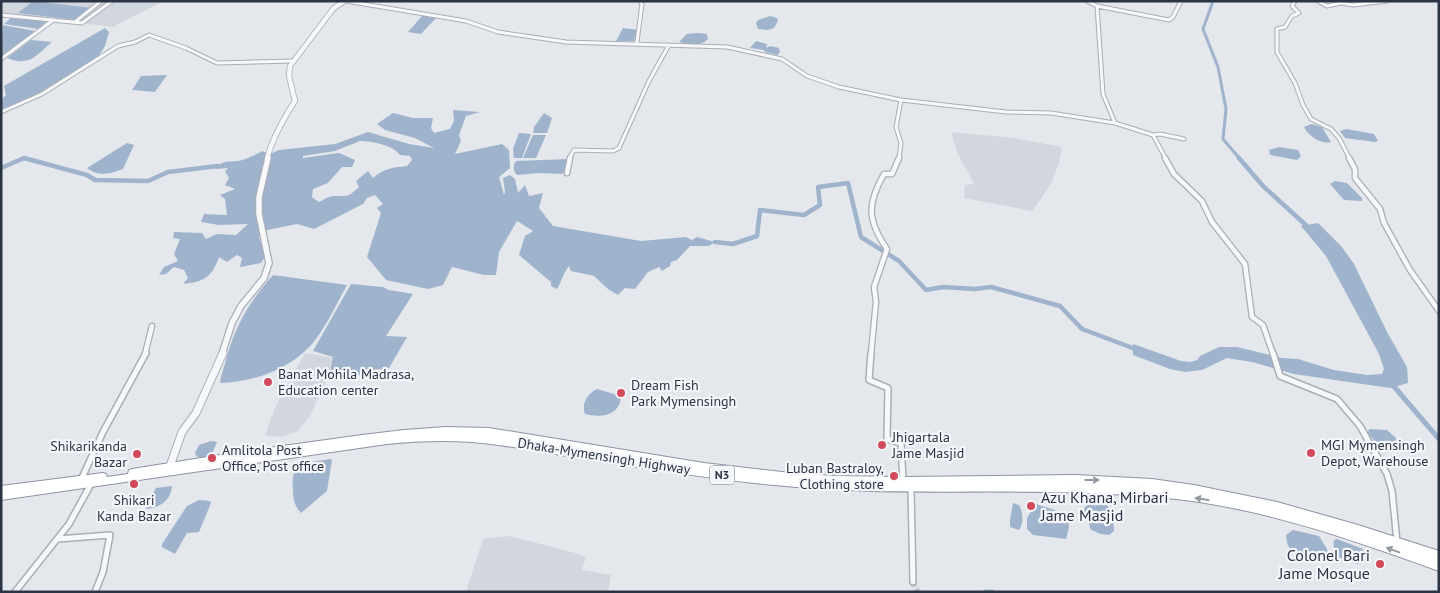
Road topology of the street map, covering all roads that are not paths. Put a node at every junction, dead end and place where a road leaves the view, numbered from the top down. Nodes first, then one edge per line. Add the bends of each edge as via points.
1 (101, 1) edge
2 (112, 1) edge
3 (345, 1) edge
4 (640, 1) edge
5 (1087, 1) edge
6 (1181, 1) edge
7 (1296, 1) edge
8 (1318, 1) edge
9 (1387, 1) edge
10 (1097, 6) junction
11 (1, 15) edge
12 (52, 21) junction
13 (75, 22) junction
14 (637, 42) dead end
15 (669, 45) junction
16 (1, 59) edge
17 (292, 61) junction
18 (901, 100) junction
19 (1, 112) edge
20 (1115, 123) junction
21 (1153, 135) junction
22 (1184, 139) dead end
23 (567, 173) dead end
24 (1439, 311) edge
25 (152, 326) dead end
26 (169, 470) junction
27 (81, 480) junction
28 (903, 482) junction
29 (92, 484) junction
30 (910, 489) junction
31 (1, 490) edge
32 (1, 496) edge
33 (58, 539) junction
34 (1398, 542) junction
35 (1439, 556) edge
36 (1439, 566) edge
37 (914, 582) tunnel mouth
38 (15, 592) edge
39 (95, 592) edge

1 - 13 street
2 - 13 street via 84,22
3 - 15 street via 466,21 498,32 566,42
3 - 17 street via 333,9
4 - 14 street via 638,18 641,26
5 - 10 street
6 - 10 street via 1169,20
7 - 24 street via 1292,6 1298,13 1284,27 1277,29 1278,55 1295,82 1311,119 1331,129 1339,138 1355,169 1355,178 1383,214 1384,223 1410,270
8 - 9 street via 1327,6
10 - 20 street via 1103,94
11 - 12 street
12 - 13 street
12 - 16 street
15 - 18 street via 746,50 782,59 807,76 823,82
15 - 23 street via 619,148 613,151 574,150
17 - 19 street via 217,63 186,48 149,36 118,46 42,94
17 - 26 street via 289,76 295,101 269,151 258,206 269,263 264,278 241,306 232,323 212,380 196,413 182,432
18 - 20 street via 1006,112 1051,113
18 - 28 street via 896,127 901,143 899,158 892,174 884,174 874,192 873,222 877,236 887,249 874,287 876,302 869,380 888,388 887,439 901,444
20 - 21 street
21 - 22 street
21 - 34 street via 1174,174 1202,202 1212,222 1245,264 1252,317 1266,331 1280,376 1337,399 1360,426 1387,474
25 - 27 street via 147,351
26 - 27 highway, Dhaka-Mymensingh Highway / N3
26 - 28 highway, Dhaka-Mymensingh Highway / N3 via 401,434 450,430 489,432 763,474
26 - 29 highway, Dhaka-Mymensingh Highway / N3
26 - 30 highway, Dhaka-Mymensingh Highway / N3 via 439,436 510,441 695,471 805,484
27 - 31 highway, Dhaka-Mymensingh Highway / N3
28 -> 34 highway, Dhaka-Mymensingh Highway / N3 via 1110,480 1157,484 1277,505
29 - 32 highway, Dhaka-Mymensingh Highway / N3
29 - 33 street
36 -> 30 highway, Dhaka-Mymensingh Highway / N3 via 1308,521 1242,505 1179,495 1115,489
30 - 37 street
33 - 38 street
33 - 39 street via 110,535 103,579
34 - 35 highway, Dhaka-Mymensingh Highway / N3

